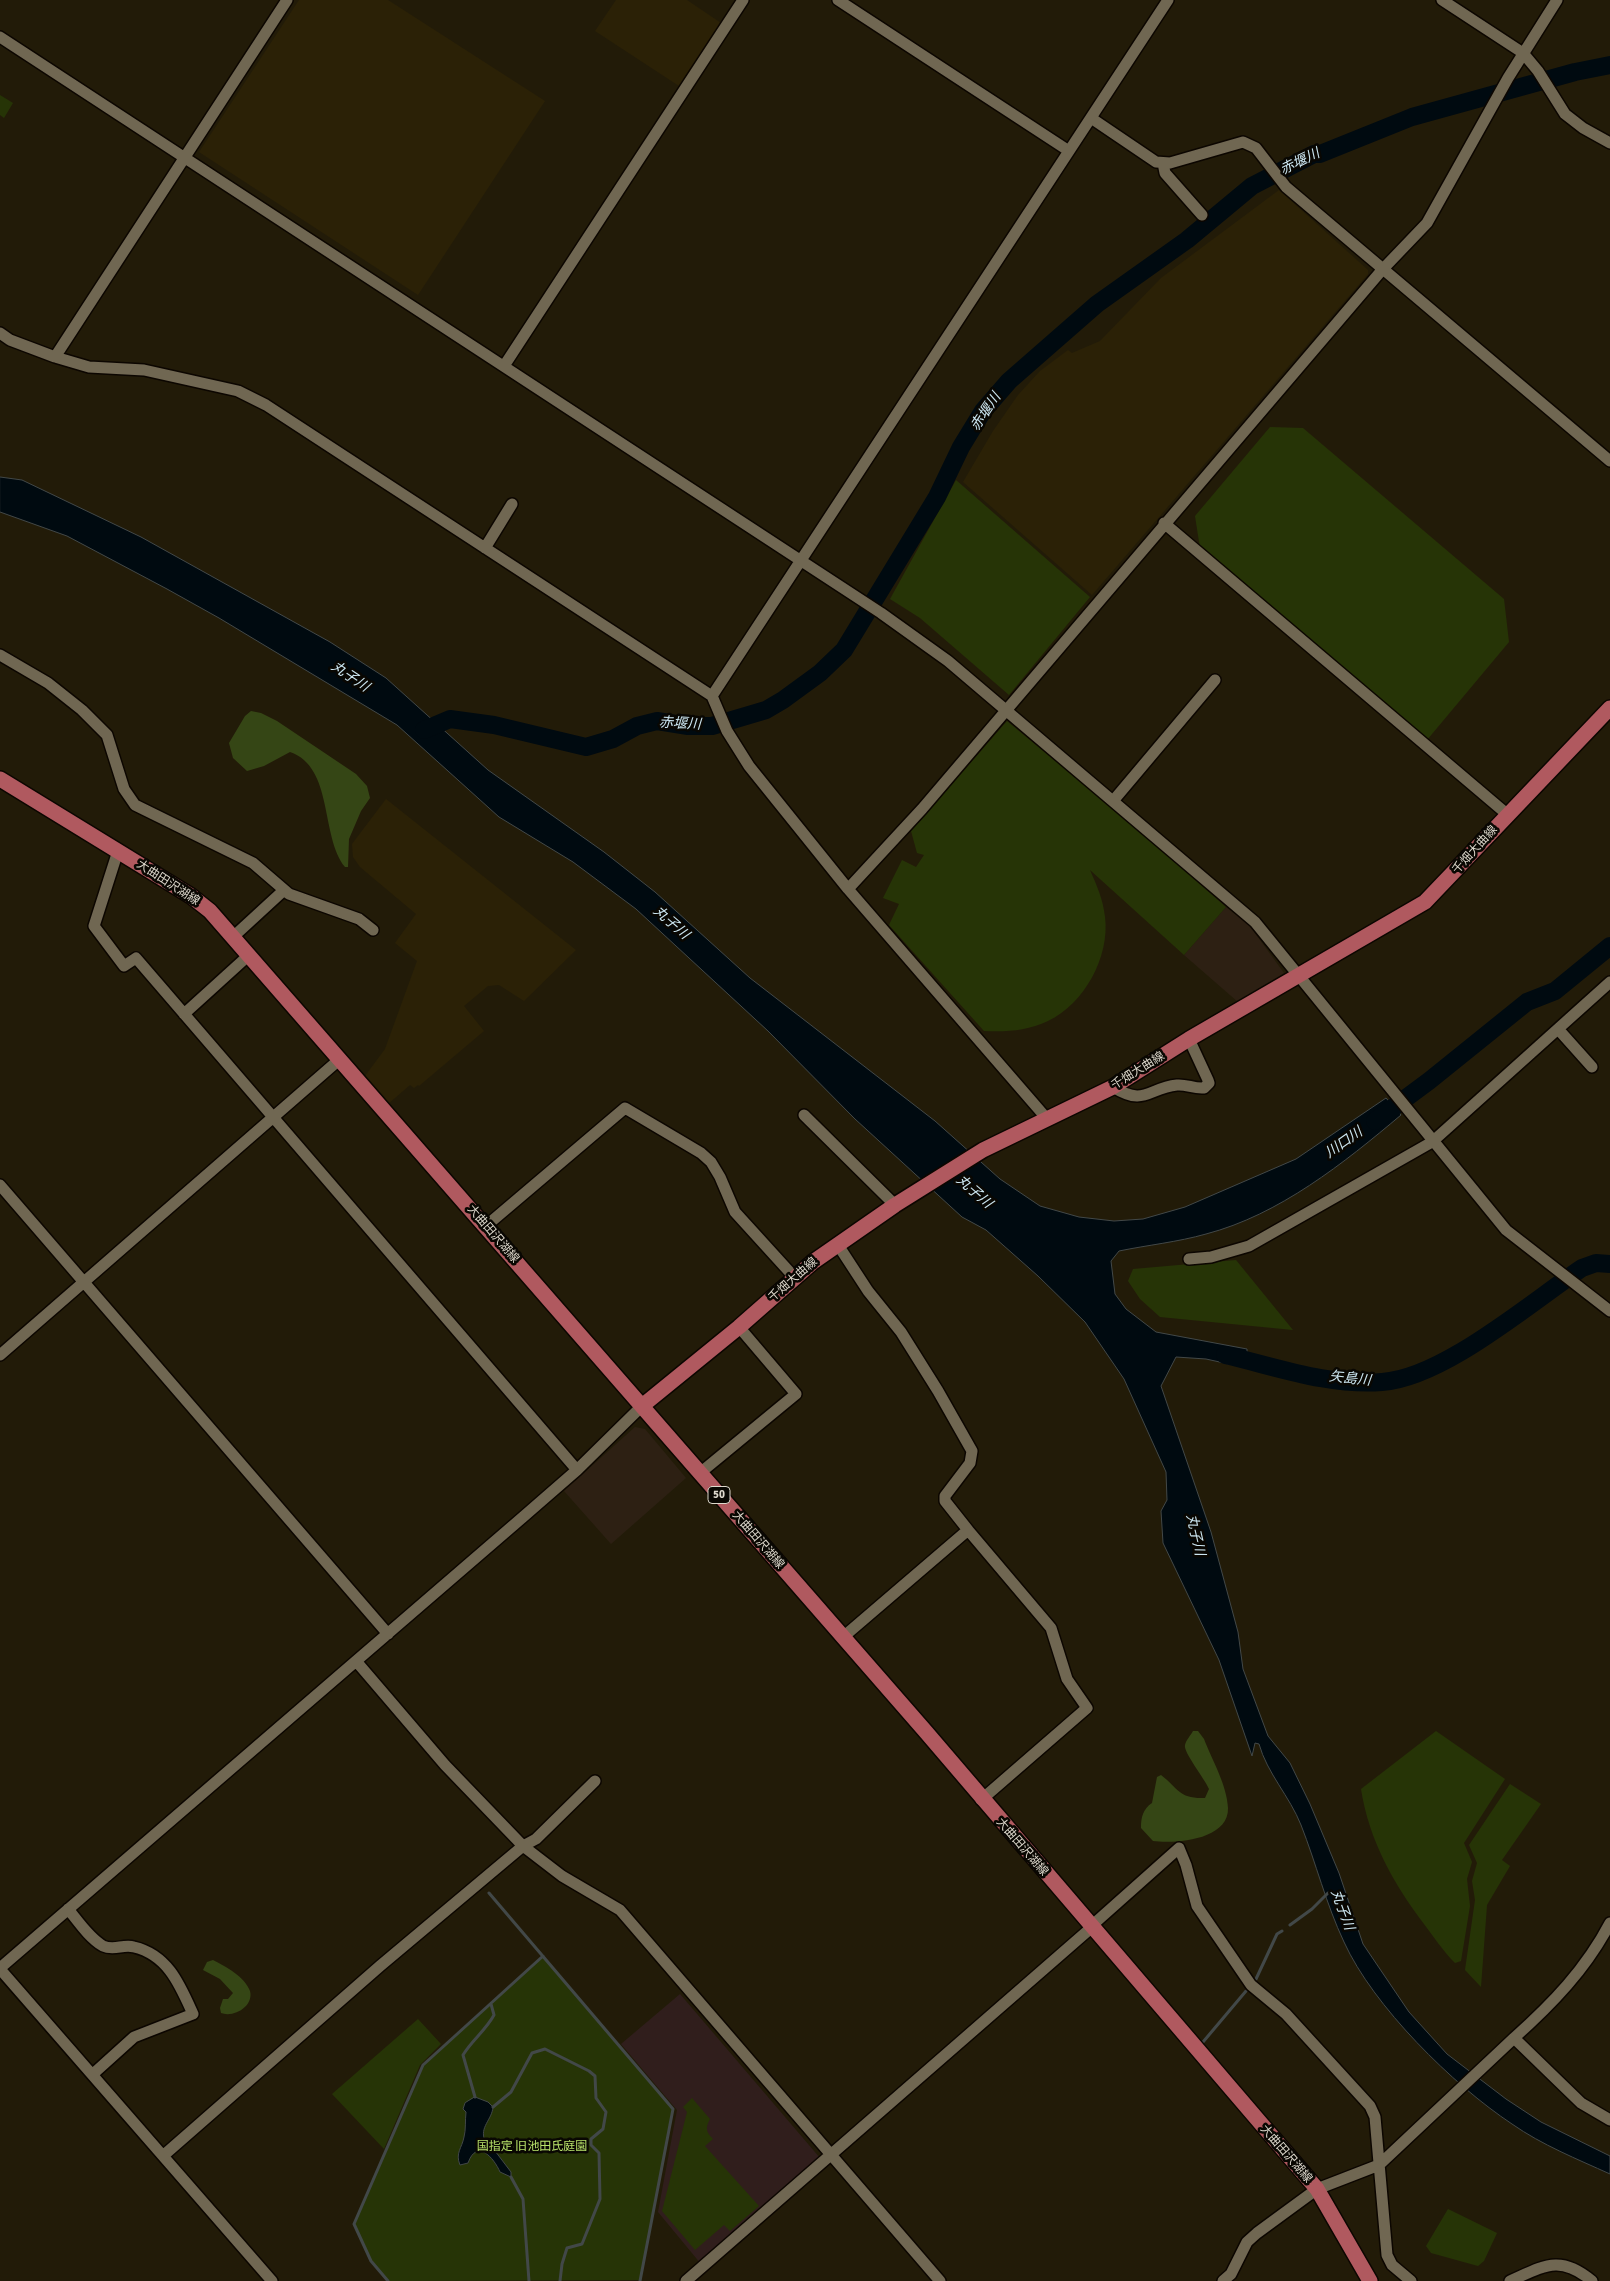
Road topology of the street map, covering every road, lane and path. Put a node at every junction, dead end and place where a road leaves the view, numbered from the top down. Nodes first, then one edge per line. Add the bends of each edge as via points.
1 (287, 0) edge
2 (743, 0) edge
3 (838, 0) edge
4 (1168, 0) edge
5 (1442, 0) edge
6 (1557, 0) edge
7 (0, 37) edge
8 (1523, 53) junction
9 (1091, 118) junction
10 (1610, 143) edge
11 (1069, 151) junction
12 (185, 158) junction
13 (1163, 163) junction
14 (1202, 215) dead end
15 (1382, 270) junction
16 (0, 333) edge
17 (55, 357) junction
18 (504, 366) junction
19 (1610, 461) edge
20 (512, 504) dead end
21 (1164, 523) junction
22 (486, 548) junction
23 (802, 561) junction
24 (0, 655) edge
25 (1215, 680) dead end
26 (712, 696) junction
27 (1610, 708) edge
28 (1005, 710) junction
29 (0, 779) edge
30 (1113, 801) junction
31 (1508, 815) junction
32 (118, 851) junction
33 (848, 889) junction
34 (284, 891) junction
35 (373, 930) dead end
36 (233, 937) junction
37 (249, 955) junction
38 (1298, 977) junction
39 (1610, 982) edge
40 (184, 1014) junction
41 (1558, 1030) junction
42 (1189, 1039) junction
43 (340, 1059) junction
44 (1592, 1067) dead end
45 (1113, 1087) junction
46 (804, 1115) dead end
47 (273, 1117) junction
48 (1048, 1120) junction
49 (1428, 1137) junction
50 (0, 1185) edge
51 (895, 1205) junction
52 (486, 1226) junction
53 (838, 1245) junction
54 (1189, 1259) dead end
55 (796, 1278) junction
56 (85, 1282) junction
57 (1610, 1311) edge
58 (739, 1327) junction
59 (0, 1355) edge
60 (642, 1406) junction
61 (577, 1470) junction
62 (700, 1474) junction
63 (968, 1530) junction
64 (388, 1634) junction
65 (842, 1638) junction
66 (356, 1661) junction
67 (595, 1781) dead end
68 (981, 1800) junction
69 (523, 1846) junction
70 (68, 1909) junction
71 (1610, 1923) edge
72 (1091, 1928) junction
73 (0, 1969) edge
74 (1514, 2038) junction
75 (93, 2074) junction
76 (1610, 2120) edge
77 (164, 2155) junction
78 (830, 2155) junction
79 (1379, 2165) junction
80 (1317, 2189) junction
81 (272, 2281) edge
82 (686, 2281) edge
83 (940, 2281) edge
84 (1223, 2281) edge
85 (1370, 2281) edge
86 (1411, 2281) edge
87 (1510, 2281) edge
88 (1592, 2281) edge

1 - 12 street
2 - 18 street
3 - 11 street
4 - 9 street
5 - 8 street
6 - 8 street
7 - 12 street
8 - 10 street via 1565,114
8 - 15 street via 1427,223
9 - 11 street
9 - 13 street via 1156,162
11 - 23 street
12 - 17 street
12 - 18 street
13 - 14 street via 1165,173
13 - 15 street via 1243,142 1256,148 1286,187
15 - 19 street
15 - 21 street
16 - 17 street
17 - 22 street via 89,367 144,370 238,391 266,405
18 - 23 street
20 - 22 street
21 - 28 street
21 - 31 street
22 - 26 street
23 - 26 street
23 - 28 street via 948,661
24 - 34 street via 48,683 107,735 124,789 135,805 253,863
25 - 30 street
26 - 33 street via 726,731 749,766
27 - 31 main road, 千畑大曲線
28 - 30 street
28 - 33 street via 922,809
29 - 32 main road, 大曲田沢湖線 / 50
30 - 38 street via 1255,922
31 - 38 main road, 千畑大曲線 via 1426,902
32 - 36 main road, 大曲田沢湖線 / 50 via 191,896 210,911
32 - 40 street via 94,926 124,966 136,958
33 - 48 street
34 - 35 street via 359,919
34 - 36 street
36 - 37 main road, 大曲田沢湖線 / 50
37 - 40 street
37 - 43 main road, 大曲田沢湖線 / 50
38 - 42 main road, 千畑大曲線
38 - 49 street
39 - 41 street
40 - 47 street
41 - 44 street
41 - 49 street
42 - 45 main road, 千畑大曲線
42 - 45 street via 1209,1083 1204,1088 1171,1086 1145,1096 1135,1096
43 - 47 street
43 - 52 main road, 大曲田沢湖線 / 50
45 - 48 main road, 千畑大曲線
46 - 51 street
47 - 56 street
47 - 61 street
48 - 51 main road, 千畑大曲線 via 983,1150
49 - 54 street via 1249,1246 1211,1257
49 - 57 street via 1506,1230
50 - 56 street
51 - 53 main road, 千畑大曲線
52 - 55 street via 625,1108 711,1162 735,1212
52 - 60 main road, 大曲田沢湖線 / 50
53 - 55 main road, 千畑大曲線
53 - 63 street via 868,1291 901,1332 972,1451 970,1463 945,1496 945,1501
55 - 58 main road, 千畑大曲線
56 - 59 street
56 - 64 street
58 - 60 main road, 千畑大曲線
58 - 62 street via 796,1394
60 - 61 street
60 - 62 main road, 大曲田沢湖線 / 50
61 - 64 street
62 - 65 main road, 大曲田沢湖線 / 50
63 - 65 street
63 - 68 street via 1051,1628 1067,1680 1087,1708
64 - 66 street
65 - 68 main road, 大曲田沢湖線 / 50 via 926,1732
66 - 69 street via 445,1765
66 - 70 street
67 - 69 street via 536,1839
68 - 72 main road, 大曲田沢湖線 / 50
69 - 77 street
69 - 78 street via 562,1876 620,1910
70 - 73 street
70 - 75 street via 104,1946 111,1949 132,1946 163,1961 179,1984 193,2014 134,2037
71 - 74 street via 1576,1977
72 - 78 street
72 - 79 street via 1179,1848 1197,1906 1251,1984 1286,2014 1370,2106 1375,2117
72 - 80 main road, 大曲田沢湖線 / 50
73 - 75 street
74 - 76 street via 1581,2103
74 - 79 street
75 - 77 street
77 - 81 street
78 - 82 street
78 - 83 street
79 - 80 street
79 - 86 street via 1387,2255 1392,2265
80 - 84 street via 1247,2242 1231,2274
80 - 85 main road, 大曲田沢湖線 / 50
87 - 88 street via 1552,2263 1580,2271

